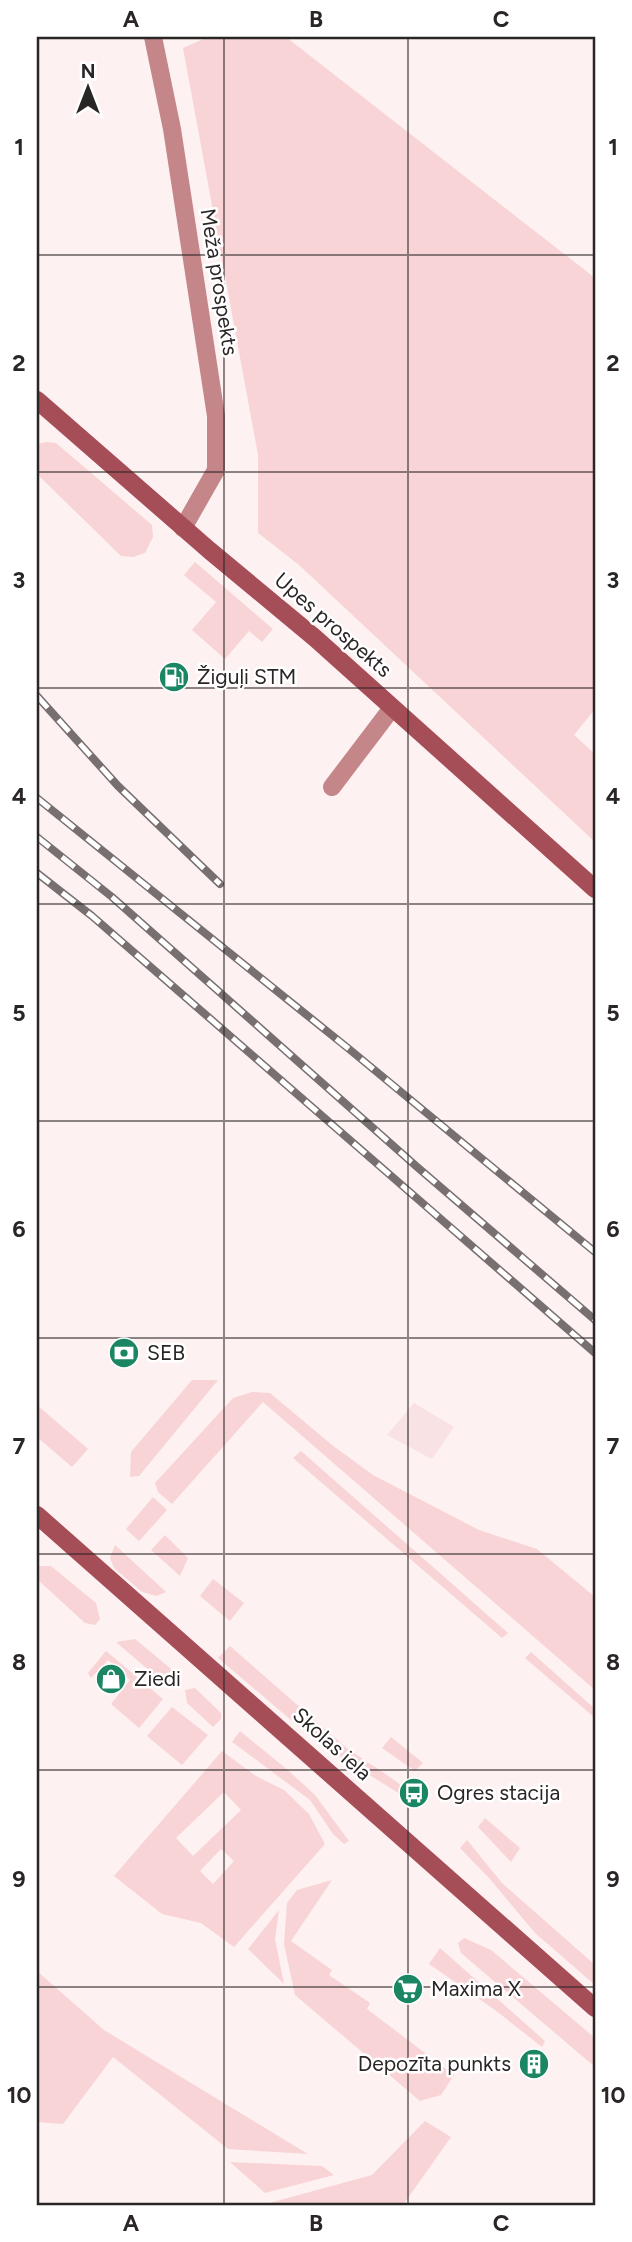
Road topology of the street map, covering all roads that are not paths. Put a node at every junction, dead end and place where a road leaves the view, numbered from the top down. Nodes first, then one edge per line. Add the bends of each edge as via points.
1 (153, 37) edge
2 (37, 400) edge
3 (183, 528) junction
4 (392, 708) junction
5 (332, 787) dead end
6 (595, 889) edge
7 (37, 1515) edge
8 (595, 2008) edge

1 - 3 street, Meža prospekts via 172,129 216,416 216,470
2 - 3 main road, Upes prospekts
3 - 4 main road, Upes prospekts
4 - 5 street
4 - 6 main road, Upes prospekts
7 - 8 main road, Skolas iela

